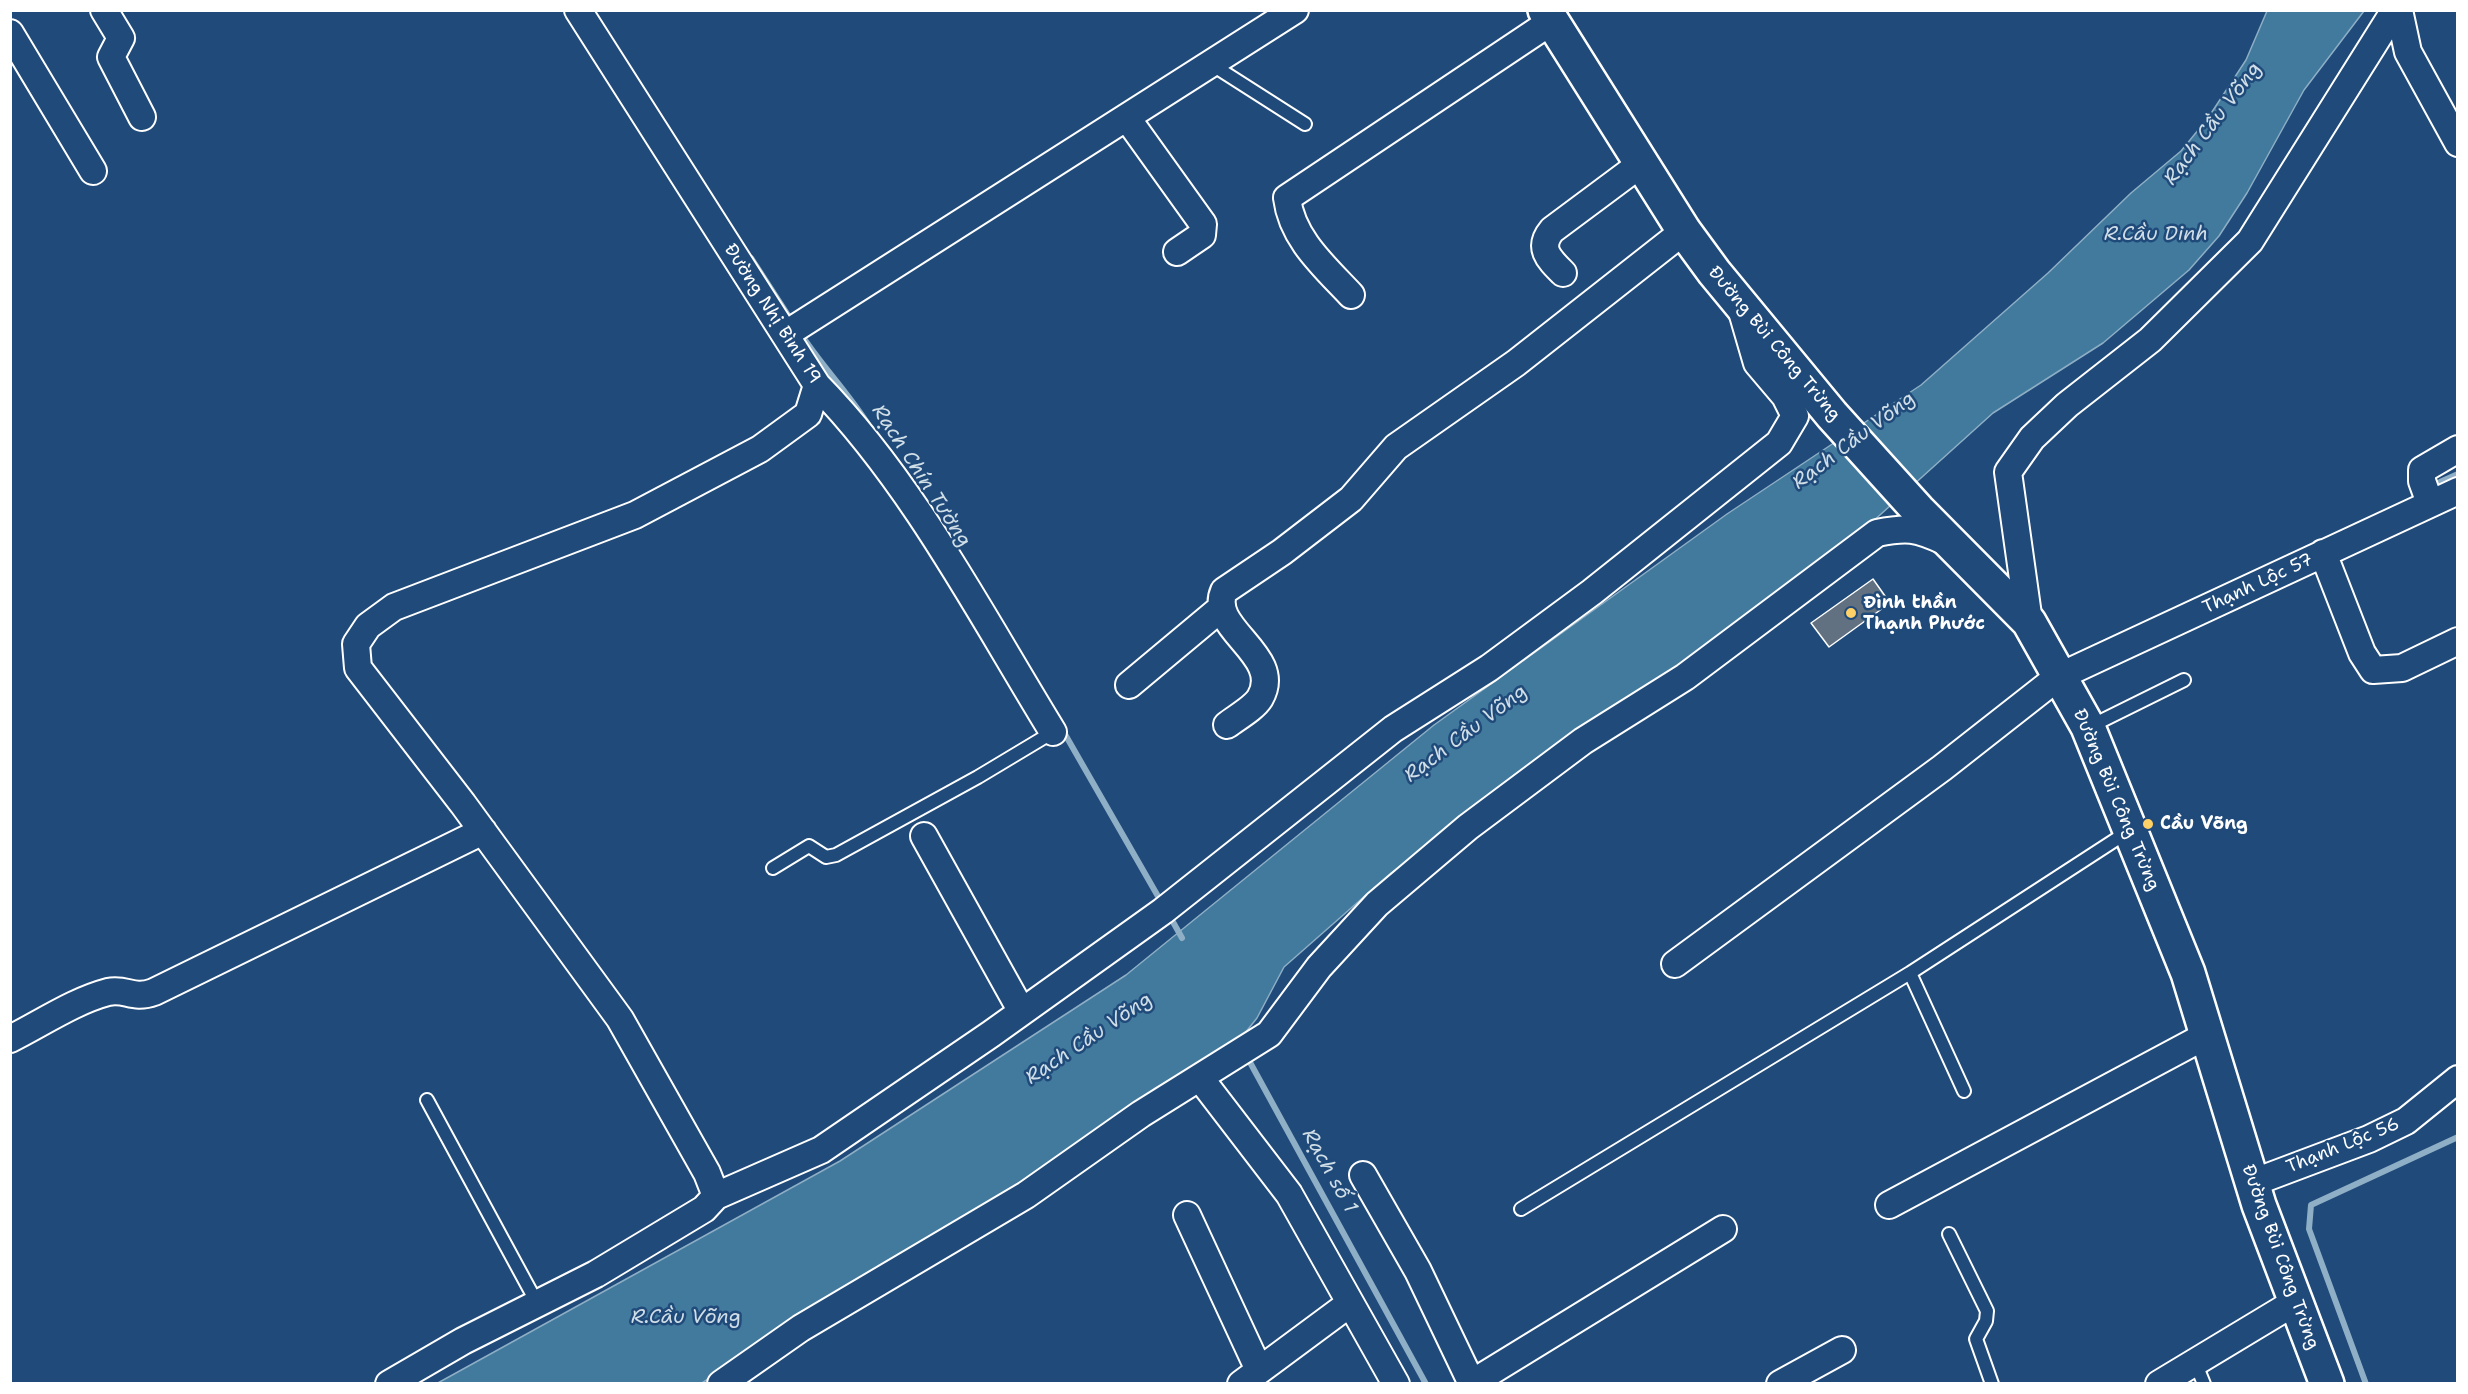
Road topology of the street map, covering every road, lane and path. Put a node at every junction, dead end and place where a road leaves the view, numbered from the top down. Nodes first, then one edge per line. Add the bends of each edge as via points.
1 (104, 10) edge
2 (578, 10) edge
3 (1295, 10) edge
4 (2397, 10) edge
5 (1549, 16) edge
6 (10, 33) edge
7 (1210, 64) junction
8 (142, 117) dead end
9 (1127, 118) junction
10 (1305, 124) dead end
11 (2457, 142) edge
12 (1642, 163) junction
13 (93, 171) dead end
14 (1684, 231) junction
15 (1177, 252) dead end
16 (1563, 273) dead end
17 (1351, 296) dead end
18 (1739, 305) junction
19 (794, 329) junction
20 (817, 385) junction
21 (2457, 449) edge
22 (2457, 491) edge
23 (2430, 504) junction
24 (1955, 546) junction
25 (2323, 553) junction
26 (1220, 609) junction
27 (2029, 622) junction
28 (2457, 641) edge
29 (2058, 677) junction
30 (2184, 680) dead end
31 (1129, 685) dead end
32 (1227, 725) dead end
33 (2088, 727) junction
34 (1053, 732) joint
35 (2130, 830) junction
36 (483, 831) junction
37 (924, 836) dead end
38 (773, 868) dead end
39 (1675, 964) dead end
40 (1910, 973) junction
41 (1022, 1012) junction
42 (2207, 1035) junction
43 (10, 1039) edge
44 (1200, 1078) junction
45 (2457, 1079) edge
46 (1964, 1091) dead end
47 (427, 1100) dead end
48 (1363, 1175) dead end
49 (2252, 1183) junction
50 (716, 1196) junction
51 (1889, 1205) dead end
52 (1521, 1209) dead end
53 (1187, 1215) dead end
54 (1723, 1229) dead end
55 (1949, 1234) dead end
56 (2295, 1302) junction
57 (537, 1304) junction
58 (1349, 1304) junction
59 (1842, 1350) dead end
60 (2199, 1373) edge
61 (1250, 1377) edge
62 (2167, 1382) edge
63 (389, 1383) edge
64 (721, 1383) edge
65 (1396, 1383) edge
66 (1472, 1383) edge
67 (1780, 1383) edge
68 (1992, 1383) edge
69 (2327, 1383) edge

1 - 8 street via 121,39 111,57
2 - 19 street, Đường Nhị Bình 19 via 741,268
3 - 7 street
4 - 11 street via 2408,52
4 - 27 street via 2250,241 2150,340 2032,438 2008,472
5 - 12 street, Đường Bùi Công Trừng
5 - 17 street via 1287,198 1290,216 1309,250
6 - 13 street
7 - 9 street
7 - 10 lane
9 - 15 street via 1203,224 1202,236
9 - 19 street
12 - 14 street, Đường Bùi Công Trừng
12 - 16 street via 1544,240 1549,258
14 - 18 street, Đường Bùi Công Trừng
14 - 26 street via 1516,363 1396,447 1351,499 1224,591
18 - 24 street, Đường Bùi Công Trừng via 1832,415
18 - 41 street via 1757,363 1796,416 1779,443 1592,592 1489,668 1393,729 1170,906
19 - 20 street, Đường Nhị Bình 19
20 - 34 street, Đường Nhị Bình 19 via 853,422 931,533
20 - 36 street via 808,414 760,449 635,515 394,607 368,626 356,644 358,668
21 - 23 street via 2422,470
22 - 23 street, Thạnh Lộc 57
23 - 25 street, Thạnh Lộc 57
24 - 27 street, Đường Bùi Công Trừng
24 - 44 street via 1917,528 1877,533 1685,677 1583,741 1468,826 1377,904 1319,967 1269,1034
25 - 28 street via 2362,653 2373,670 2402,668
25 - 29 street, Thạnh Lộc 57
26 - 31 street
26 - 32 street via 1249,645 1265,675 1260,698
27 - 29 street, Đường Bùi Công Trừng
29 - 33 street, Đường Bùi Công Trừng
29 - 39 street, Thạnh Lộc 57 via 1942,768
30 - 33 lane
33 - 35 street, Đường Bùi Công Trừng
34 - 38 lane via 836,855 826,857 809,846
35 - 40 lane
35 - 42 street, Đường Bùi Công Trừng via 2188,973
36 - 43 street via 154,992 137,997 116,991 98,996
36 - 50 street via 620,1019 707,1173
37 - 41 street
40 - 46 lane
40 - 52 lane
41 - 50 street via 821,1150
42 - 49 street, Đường Bùi Công Trừng
42 - 51 street
44 - 58 street via 1290,1194
44 - 64 street via 1141,1114 1026,1196 801,1328
45 - 49 street, Thạnh Lộc 56 via 2406,1121
47 - 57 lane
48 - 66 street via 1418,1272
49 - 56 street, Đường Bùi Công Trừng
50 - 57 street via 704,1209 655,1239
53 - 61 street
54 - 66 street
55 - 68 lane via 1987,1311 1976,1339
56 - 60 street
56 - 69 street, Đường Bùi Công Trừng
57 - 63 street
58 - 61 street
58 - 65 street
59 - 67 street
60 - 62 street

